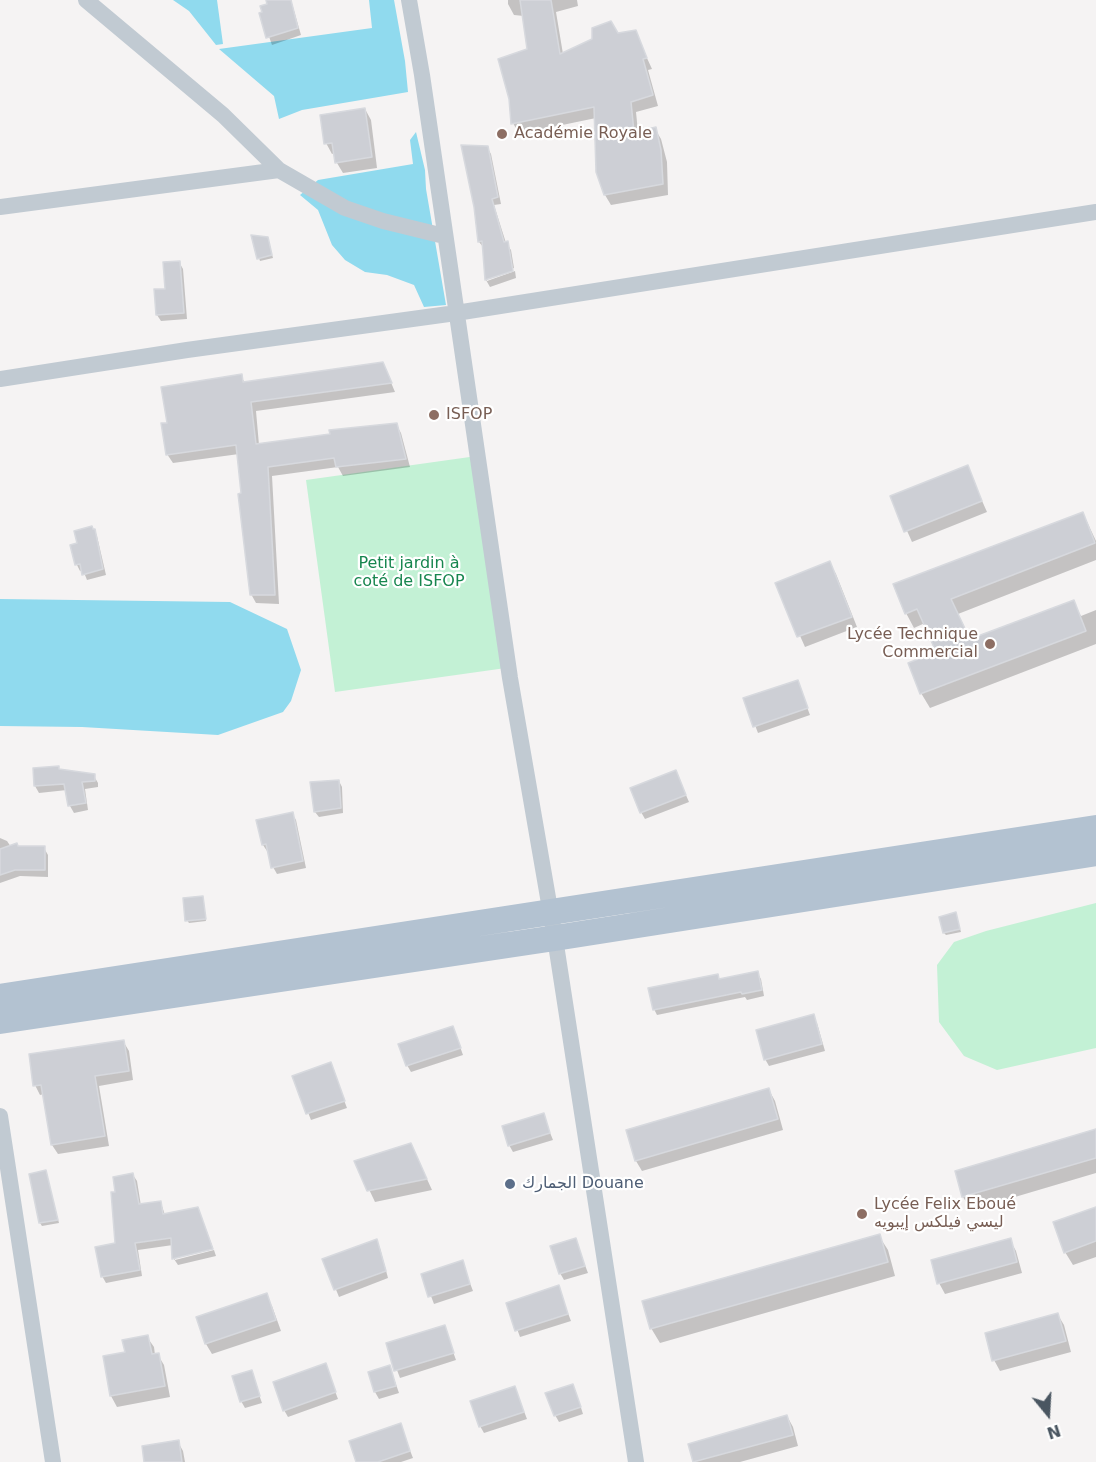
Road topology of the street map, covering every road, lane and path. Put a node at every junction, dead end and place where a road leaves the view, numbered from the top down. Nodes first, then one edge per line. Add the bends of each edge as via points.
1 (86, 0) edge
2 (409, 0) edge
3 (279, 170) junction
4 (0, 207) edge
5 (1096, 212) edge
6 (444, 236) junction
7 (456, 313) junction
8 (0, 378) edge
9 (1096, 828) edge
10 (1096, 853) edge
11 (550, 912) junction
12 (555, 938) junction
13 (0, 997) edge
14 (0, 1021) edge
15 (0, 1116) edge
16 (53, 1462) edge
17 (636, 1462) edge

1 - 3 street via 222,114
2 - 6 street
3 - 4 street
3 - 6 street via 345,208
5 - 7 street
6 - 7 street
7 - 8 street
7 - 11 street via 510,678
9 - 11 main road
10 - 12 main road
11 - 12 street
11 - 13 main road
12 - 14 main road
12 - 17 street
15 - 16 street

